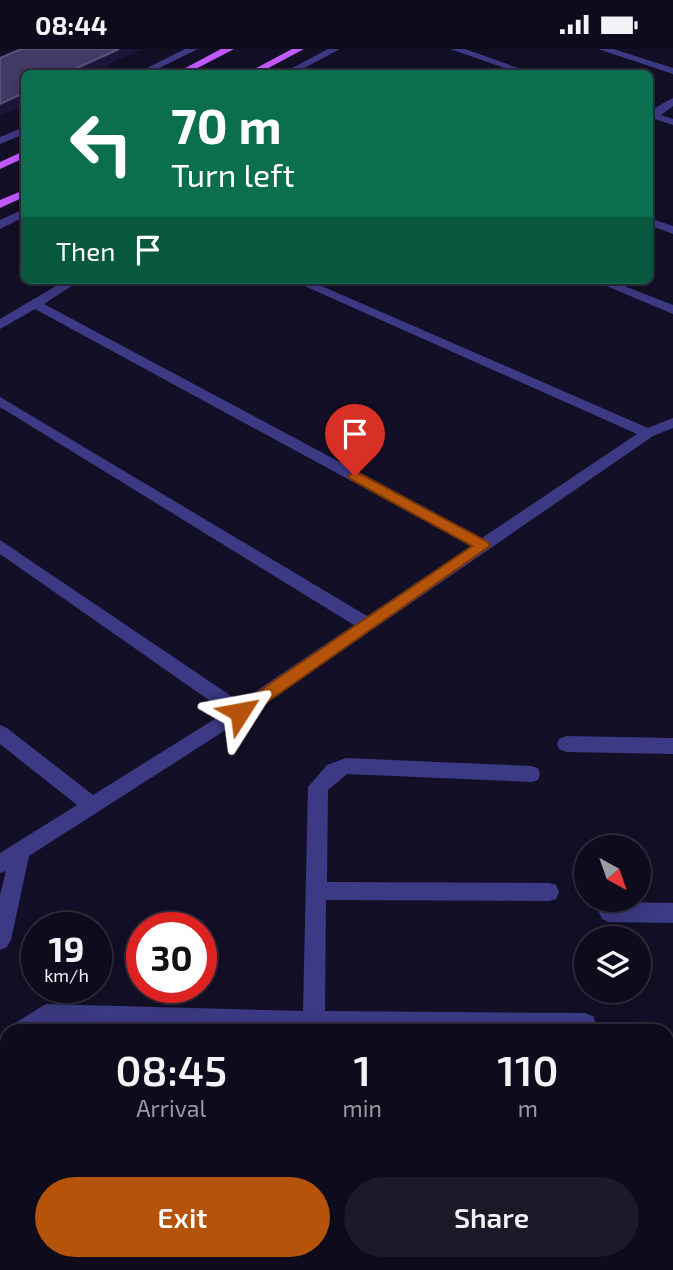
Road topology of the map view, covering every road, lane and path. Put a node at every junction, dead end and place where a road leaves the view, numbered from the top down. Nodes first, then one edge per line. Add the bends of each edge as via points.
1 (193, 49) edge
2 (229, 49) edge
3 (299, 49) edge
4 (335, 49) edge
5 (455, 49) edge
6 (603, 49) edge
7 (148, 70) edge
8 (187, 70) edge
9 (258, 70) edge
10 (294, 70) edge
11 (518, 70) edge
12 (673, 71) edge
13 (673, 101) edge
14 (653, 115) edge
15 (653, 117) edge
16 (673, 122) edge
17 (21, 131) edge
18 (0, 141) edge
19 (21, 156) edge
20 (0, 166) edge
21 (21, 194) edge
22 (0, 205) edge
23 (21, 214) edge
24 (653, 222) edge
25 (0, 225) edge
26 (673, 230) edge
27 (68, 284) edge
28 (306, 284) edge
29 (608, 284) edge
30 (35, 303) junction
31 (673, 310) edge
32 (0, 325) edge
33 (0, 401) edge
34 (673, 423) edge
35 (649, 433) junction
36 (0, 546) edge
37 (483, 546) junction
38 (368, 625) junction
39 (240, 712) junction
40 (0, 733) edge
41 (566, 744) dead end
42 (673, 746) edge
43 (531, 774) dead end
44 (92, 806) junction
45 (20, 852) junction
46 (0, 864) edge
47 (317, 891) junction
48 (549, 892) dead end
49 (609, 912) dead end
50 (673, 913) edge
51 (0, 940) edge
52 (33, 1024) edge
53 (247, 1024) edge
54 (314, 1024) edge

1 - 7 street
2 - 8 main road
3 - 9 main road
4 - 10 street
5 - 11 street
6 - 12 street
13 - 14 street
15 - 16 street
17 - 18 street
19 - 20 main road
21 - 22 main road
23 - 25 street
24 - 26 street
27 - 30 street
28 - 35 street
29 - 31 street
30 - 32 street
30 - 37 street
33 - 38 street
34 - 35 street
35 - 37 street
36 - 39 street
37 - 38 street
38 - 39 street
39 - 44 street
40 - 44 street
41 - 42 street
43 - 47 street via 346,767 334,771 318,787
44 - 45 street
45 - 46 street
45 - 51 street
47 - 48 street
47 - 54 street
49 - 50 street
52 - 53 street via 46,1015

